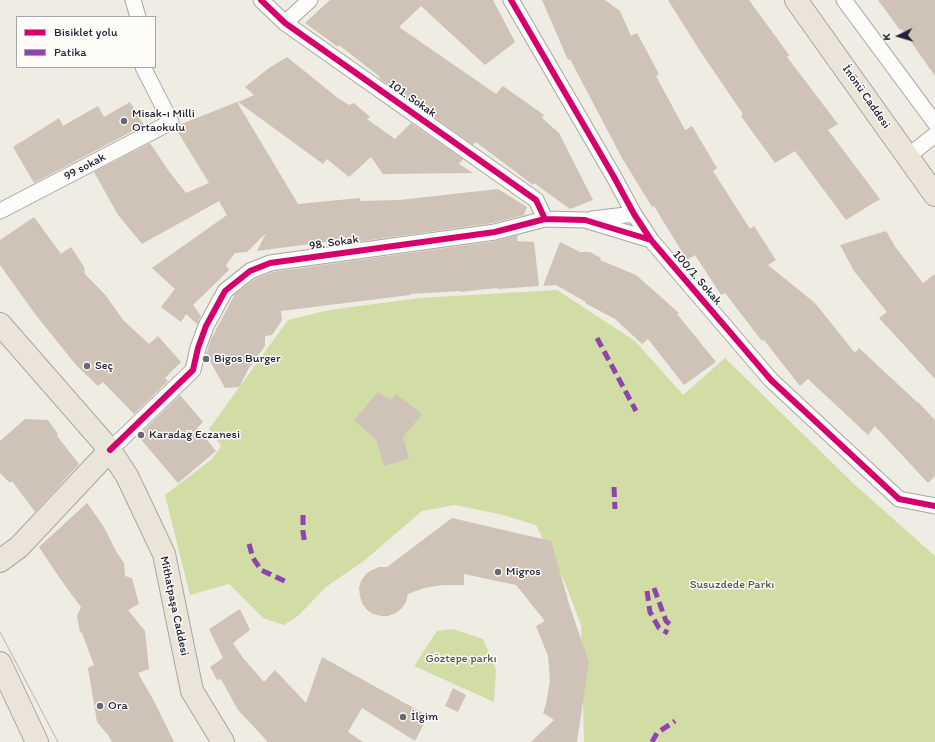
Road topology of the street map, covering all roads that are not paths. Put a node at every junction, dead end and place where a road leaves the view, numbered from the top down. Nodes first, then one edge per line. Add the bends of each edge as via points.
1 (133, 0) edge
2 (261, 0) edge
3 (310, 0) edge
4 (511, 0) edge
5 (796, 0) edge
6 (844, 0) edge
7 (138, 16) edge
8 (285, 23) junction
9 (144, 68) edge
10 (935, 123) edge
11 (935, 135) edge
12 (907, 157) junction
13 (935, 195) edge
14 (0, 211) edge
15 (634, 214) junction
16 (545, 219) junction
17 (585, 220) junction
18 (651, 240) junction
19 (0, 324) edge
20 (110, 450) junction
21 (935, 506) edge
22 (0, 561) edge
23 (0, 662) edge
24 (37, 742) edge
25 (223, 742) edge

1 - 7 street
2 - 8 street, 101. Sokak
3 - 8 street
4 - 15 street, 100/1. Sokak
5 - 12 main road, İnönü Caddesi
6 - 10 street
8 - 16 street, 101. Sokak via 536,200
9 - 14 street, 99 sokak via 171,122
11 - 12 street
12 - 13 main road, İnönü Caddesi
15 - 17 street
15 - 18 street, 100/1. Sokak
16 - 17 street, 98. Sokak
16 - 20 street, 98. Sokak via 496,232 270,263 250,271 225,291 206,326 193,370
17 - 18 street, 98. Sokak
18 - 21 street, 100/1. Sokak via 771,380 899,499
19 - 20 main road, Mithatpaşa Caddesi
20 - 22 main road via 19,547
20 - 25 main road, Mithatpaşa Caddesi via 128,476 164,554 192,692
23 - 24 main road

